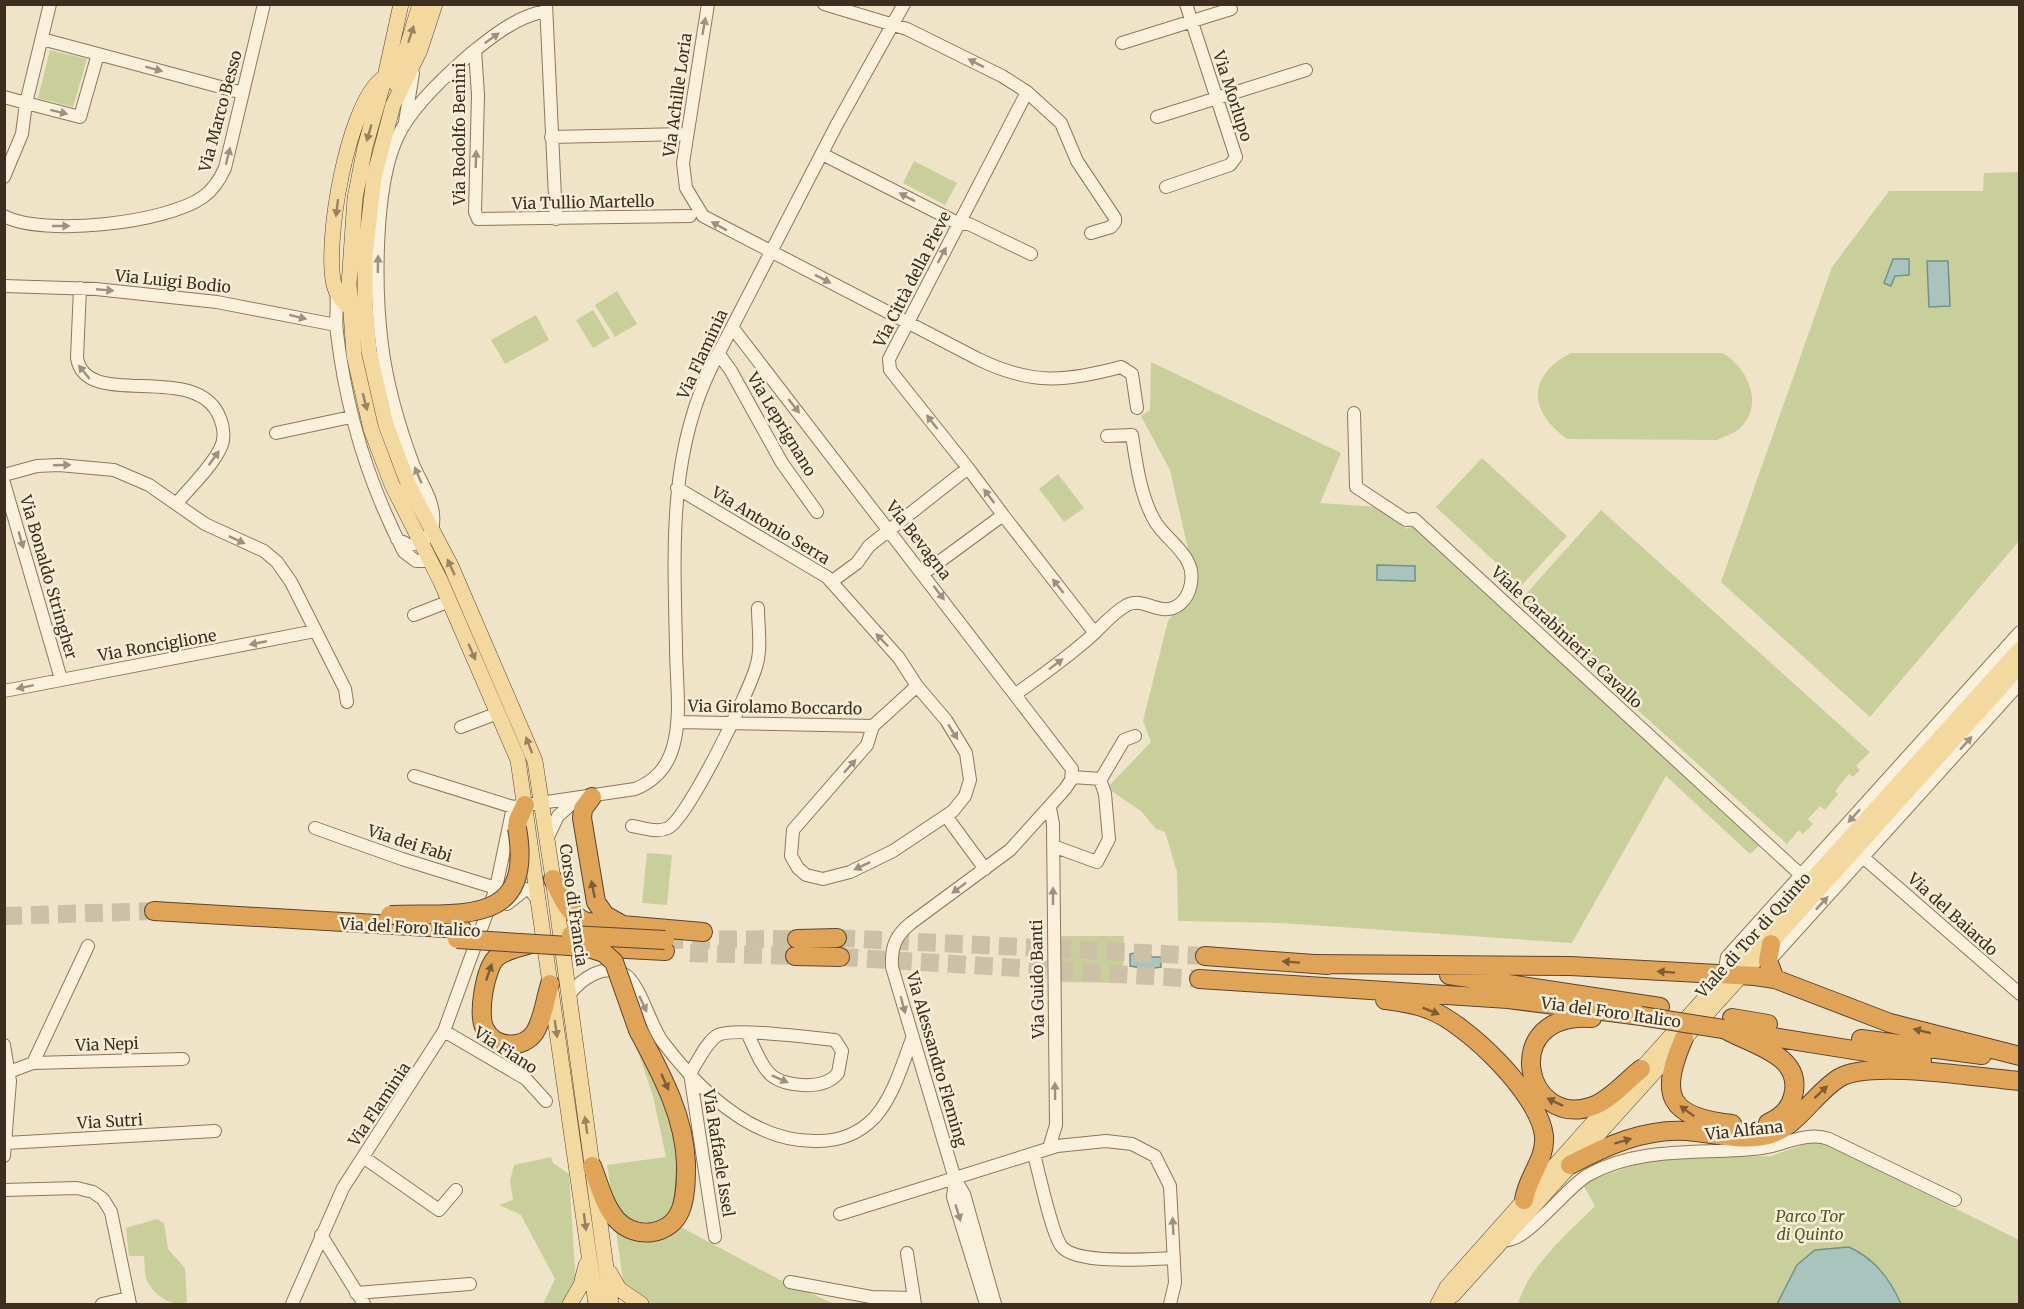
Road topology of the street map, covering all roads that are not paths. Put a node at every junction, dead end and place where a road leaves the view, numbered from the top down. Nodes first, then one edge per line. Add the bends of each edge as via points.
1 (50, 4) edge
2 (264, 4) edge
3 (401, 4) edge
4 (420, 4) edge
5 (435, 4) edge
6 (708, 4) edge
7 (824, 4) edge
8 (904, 4) edge
9 (1186, 4) edge
10 (546, 8) edge
11 (1231, 9) dead end
12 (1191, 21) junction
13 (892, 22) junction
14 (42, 39) junction
15 (1122, 43) dead end
16 (475, 51) junction
17 (98, 54) junction
18 (419, 54) junction
19 (1306, 70) dead end
20 (385, 77) junction
21 (1027, 92) junction
22 (243, 93) junction
23 (4, 98) edge
24 (1216, 99) junction
25 (26, 103) junction
26 (393, 105) junction
27 (1157, 117) dead end
28 (405, 122) junction
29 (686, 134) junction
30 (551, 137) junction
31 (822, 154) junction
32 (4, 177) edge
33 (1166, 187) dead end
34 (4, 216) edge
35 (690, 216) dead end
36 (477, 217) joint
37 (552, 219) junction
38 (959, 224) junction
39 (1091, 233) dead end
40 (771, 252) junction
41 (1031, 254) dead end
42 (4, 286) edge
43 (80, 288) junction
44 (378, 289) junction
45 (336, 290) junction
46 (357, 307) junction
47 (908, 321) junction
48 (336, 325) junction
49 (732, 327) junction
50 (360, 342) junction
51 (382, 347) junction
52 (718, 354) junction
53 (343, 376) junction
54 (1137, 408) dead end
55 (1354, 413) dead end
56 (351, 417) junction
57 (276, 433) dead end
58 (1107, 436) dead end
59 (968, 468) junction
60 (4, 475) edge
61 (4, 483) edge
62 (677, 488) junction
63 (177, 503) junction
64 (817, 512) dead end
65 (1003, 515) junction
66 (889, 529) junction
67 (432, 530) junction
68 (397, 538) junction
69 (420, 543) junction
70 (430, 561) junction
71 (924, 573) junction
72 (831, 582) junction
73 (450, 602) junction
74 (758, 608) dead end
75 (414, 615) dead end
76 (315, 631) junction
77 (1094, 632) junction
78 (2019, 632) edge
79 (2019, 649) edge
80 (2019, 666) edge
81 (61, 680) junction
82 (2019, 683) edge
83 (917, 686) junction
84 (1979, 686) junction
85 (4, 691) edge
86 (1016, 694) junction
87 (347, 702) dead end
88 (498, 712) junction
89 (732, 721) junction
90 (677, 722) junction
91 (873, 726) junction
92 (461, 727) dead end
93 (1135, 736) dead end
94 (1943, 759) junction
95 (414, 776) dead end
96 (1072, 777) junction
97 (1927, 777) junction
98 (1100, 779) junction
99 (585, 798) junction
100 (526, 805) junction
101 (1050, 808) junction
102 (946, 816) junction
103 (632, 826) dead end
104 (315, 828) dead end
105 (547, 840) junction
106 (1053, 846) junction
107 (1822, 852) junction
108 (1864, 858) junction
109 (1845, 860) junction
110 (985, 868) junction
111 (1823, 868) junction
112 (1802, 876) junction
113 (553, 879) junction
114 (496, 888) junction
115 (538, 901) junction
116 (486, 918) junction
117 (325, 922) junction
118 (631, 927) junction
119 (703, 932) dead end
120 (459, 934) junction
121 (1791, 936) junction
122 (837, 938) tunnel mouth
123 (530, 944) junction
124 (88, 946) dead end
125 (585, 947) junction
126 (1770, 952) junction
127 (1204, 956) tunnel mouth
128 (840, 957) tunnel mouth
129 (1317, 964) junction
130 (1724, 975) junction
131 (1743, 975) junction
132 (1199, 979) tunnel mouth
133 (1775, 980) junction
134 (1250, 982) junction
135 (550, 984) junction
136 (1512, 991) junction
137 (2019, 994) edge
138 (569, 995) junction
139 (1556, 996) junction
140 (1639, 1016) junction
141 (1727, 1025) junction
142 (444, 1031) junction
143 (747, 1033) junction
144 (912, 1038) junction
145 (1684, 1038) junction
146 (4, 1045) edge
147 (2019, 1058) edge
148 (183, 1059) dead end
149 (33, 1063) junction
150 (1641, 1069) junction
151 (9, 1072) junction
152 (690, 1073) junction
153 (2019, 1080) edge
154 (546, 1101) dead end
155 (215, 1131) dead end
156 (6, 1143) edge
157 (1049, 1148) junction
158 (1034, 1155) junction
159 (4, 1156) edge
160 (363, 1157) junction
161 (1570, 1165) junction
162 (592, 1166) junction
163 (955, 1179) junction
164 (4, 1190) edge
165 (456, 1190) dead end
166 (1955, 1200) dead end
167 (1524, 1208) junction
168 (840, 1214) dead end
169 (1542, 1216) junction
170 (321, 1235) junction
171 (715, 1237) dead end
172 (1503, 1240) junction
173 (588, 1247) junction
174 (907, 1253) dead end
175 (1174, 1258) junction
176 (606, 1266) junction
177 (790, 1282) dead end
178 (470, 1284) dead end
179 (357, 1293) junction
180 (130, 1301) edge
181 (914, 1301) edge
182 (102, 1305) edge
183 (292, 1305) edge
184 (364, 1305) edge
185 (570, 1305) edge
186 (596, 1305) edge
187 (611, 1305) edge
188 (641, 1305) edge
189 (986, 1305) edge
190 (995, 1305) edge
191 (1170, 1305) edge
192 (1438, 1305) edge

1 - 14 street
2 - 22 street, Via Marco Besso
3 - 20 main road, Corso di Francia
26 -> 4 main road
5 - 18 main road
29 -> 6 street, Via Achille Loria
7 - 13 street
8 - 13 street, Via Flaminia
9 - 12 street, Via Morlupo
16 -> 10 street via 519,19
10 - 30 street
11 - 12 street
12 - 15 street
12 - 24 street, Via Morlupo
21 -> 13 street
13 - 31 street, Via Flaminia
14 - 17 street
14 - 25 street
16 - 28 street via 452,70
36 -> 16 street, Via Rodolfo Benini
17 -> 22 street
25 -> 17 street via 80,117
18 - 26 main road
18 - 28 street
19 - 24 street
20 -> 45 main road, Corso di Francia via 366,99 349,142 334,243
20 -> 46 main road, Corso di Francia via 357,184 350,250
21 - 38 street, Via Città della Pieve
21 - 39 street via 1061,123 1077,161 1114,218 1111,227
34 -> 22 street, Via Marco Besso via 33,225 81,226 144,217 197,201 221,177
23 - 25 street
24 - 27 street
24 - 33 street, Via Morlupo via 1235,160
25 - 32 street via 24,128
26 - 46 main road, Corso di Francia via 376,165
44 -> 28 street, Corso di Francia via 379,234 386,181 395,142
29 - 30 street
40 -> 29 street, Via Achille Loria via 713,224 695,207 683,175
30 - 37 street via 553,192 548,200
38 -> 31 street
31 - 40 street, Via Flaminia
35 - 37 street, Via Tullio Martello
36 - 37 street, Via Tullio Martello
38 - 41 street via 969,224
47 -> 38 street, Via Città della Pieve
40 -> 47 street, Via Achille Loria
40 - 49 street, Via Flaminia
42 - 43 street, Via Luigi Bodio
43 -> 48 street, Via Luigi Bodio via 232,304
63 -> 43 street via 220,449 224,434 219,415 207,401 186,391 87,378 76,358
44 - 46 street
44 - 51 street, Corso di Francia
45 - 46 main road
45 - 48 street, Corso di Francia
46 - 48 street
46 - 50 main road, Corso di Francia
47 - 54 street, Via Achille Loria via 983,362 1027,377 1072,379 1121,367 1132,374
59 -> 47 street, Via Città della Pieve via 890,370 890,355
48 - 53 street, Corso di Francia
49 - 52 street, Via Flaminia
49 -> 66 street, Via Bevagna
50 - 51 street via 375,340
50 - 53 street, Corso di Francia
50 - 67 main road, Corso di Francia via 409,486
50 -> 69 main road, Corso di Francia via 364,401 377,446
67 -> 51 street, Corso di Francia via 432,507 399,420
52 - 62 street, Via Flaminia via 695,405
52 - 64 street, Via Leprignano via 771,445
53 - 56 street, Corso di Francia
55 - 112 street, Viale Carabinieri a Cavallo via 1356,487 1406,520 1414,519
56 - 57 street
56 - 68 street, Corso di Francia
58 - 77 street via 1132,435 1150,512 1188,561 1191,584 1186,597 1175,607 1162,610 1133,603
65 -> 59 street, Via Città della Pieve
59 - 66 street
60 -> 63 street via 43,466 100,467 139,480
61 -> 81 street, Via Bonaldo Stringher
62 - 72 street, Via Antonio Serra
62 - 90 street, Via Flaminia
63 -> 76 street via 205,524 271,557 289,579
65 - 71 street
77 -> 65 street
66 - 71 street, Via Bevagna
66 - 72 street via 857,563
67 - 69 street via 429,538
100 -> 67 main road, Corso di Francia via 531,750
68 - 69 street via 407,545
68 - 70 street, Corso di Francia via 409,558
69 - 70 main road, Corso di Francia
70 - 73 main road, Corso di Francia
71 -> 86 street, Via Bevagna
83 -> 72 street, Via Antonio Serra via 899,658
73 - 75 street
73 -> 88 main road, Corso di Francia
74 - 89 street via 759,656
76 -> 81 street, Via Ronciglione
76 - 87 street via 345,689
86 -> 77 street
78 - 84 street, Viale di Tor di Quinto
79 - 84 main road, Viale di Tor di Quinto
80 - 94 main road, Viale di Tor di Quinto
81 -> 85 street, Via Ronciglione
94 -> 82 street, Viale di Tor di Quinto
83 - 91 street
83 -> 102 street, Via Antonio Serra via 946,720 968,760 968,789 958,807
84 -> 107 street, Viale di Tor di Quinto
84 - 111 main road, Viale di Tor di Quinto
86 - 96 street, Via Bevagna via 1070,765
88 - 92 street
88 - 100 main road, Corso di Francia via 518,760
89 - 90 street, Via Girolamo Boccardo
89 - 91 street, Via Girolamo Boccardo
89 - 103 street via 673,825 656,830
90 - 99 street, Via Flaminia via 668,761 653,780 635,789
102 -> 91 street, Via Antonio Serra via 893,851 833,878 813,877 798,868 790,851 793,830 867,745
93 - 98 street via 1124,740
94 - 97 main road, Viale di Tor di Quinto
95 - 100 street
96 - 98 street
96 - 101 street
97 - 108 street, Viale di Tor di Quinto
97 - 109 main road, Viale di Tor di Quinto
98 - 106 street via 1109,839 1096,862
99 - 100 street, Via Flaminia
99 - 105 street via 558,816
118 -> 99 highway via 605,915 594,896 582,818
100 - 105 main road, Corso di Francia
100 - 114 street, Via Flaminia
100 - 115 main road, Corso di Francia
100 - 117 highway, bridge via 517,828 520,868 514,885 498,903 470,913
101 - 106 street, Via Guido Banti
101 - 110 street via 1010,850
102 - 110 street
104 - 114 street, Via dei Fabi
105 - 113 main road, Corso di Francia
157 -> 106 street, Via Guido Banti via 1056,1125
107 - 111 street
107 - 112 street, Viale di Tor di Quinto
108 - 109 street
121 -> 108 street, Viale di Tor di Quinto
108 - 137 street, Via del Baiardo
109 - 126 main road, Viale di Tor di Quinto
110 -> 144 street, Via Alessandro Fleming via 896,938 892,967
111 - 130 main road, Viale di Tor di Quinto
112 - 130 street, Viale di Tor di Quinto via 1727,957
113 - 118 highway via 568,908 579,919
113 - 138 main road, Corso di Francia
114 - 116 street, Via Flaminia
115 - 116 street via 531,891 524,890
115 - 135 main road, Corso di Francia
116 - 142 street, Via Flaminia
117 - 120 highway, Via del Foro Italico
117 - 120 highway, Via del Foro Italico via 154,917
118 - 119 highway
120 - 123 highway, Via del Foro Italico, bridge
120 - 125 highway, Via del Foro Italico, bridge via 665,946
121 - 126 street, Viale di Tor di Quinto
121 - 126 street
122 - 128 highway via 796,947
123 - 125 highway, Via del Foro Italico, bridge
135 -> 123 highway via 536,1030 526,1041 515,1045 497,1041 487,1033 483,1023 484,991 494,960
124 - 149 street
125 -> 162 highway, bridge via 604,953 614,962 638,1030 666,1084 682,1133 685,1179 678,1215 668,1227 657,1232 630,1230 611,1212
126 - 131 main road, Viale di Tor di Quinto
126 - 133 highway
129 -> 127 highway, Via del Foro Italico
130 -> 129 highway via 1570,966
129 - 136 highway, Via del Foro Italico
130 - 131 highway
130 - 150 main road, Viale di Tor di Quinto
131 - 133 highway
131 - 145 main road, Viale di Tor di Quinto
132 - 134 highway, Via del Foro Italico
147 -> 133 highway via 1890,1023
134 - 136 highway, Via del Foro Italico
134 -> 167 highway via 1415,1005 1458,1025 1478,1041 1519,1086 1544,1133 1542,1151 1526,1187
135 -> 173 main road, Corso di Francia
136 - 139 highway, Via del Foro Italico
138 -> 152 street via 581,981 594,974 612,971 627,976 659,1037
162 -> 138 main road, Corso di Francia
139 - 140 highway, Via del Foro Italico
139 - 141 highway, Via del Foro Italico via 1660,1007
140 - 141 highway, Via del Foro Italico, bridge
150 -> 140 highway via 1599,1103 1576,1109 1559,1106 1544,1096 1530,1065 1536,1041 1554,1023 1571,1018
141 -> 145 highway via 1780,1056 1791,1070 1794,1095 1775,1120 1757,1125 1725,1123 1697,1118 1682,1108 1672,1095 1669,1079
141 - 147 highway, Via del Foro Italico
141 - 153 highway, Via del Foro Italico
142 - 154 street, Via Fiano via 526,1080
142 - 160 street, Via Flaminia
143 -> 143 street via 769,1073 780,1080 803,1085 824,1082 838,1073 842,1051 835,1040
143 - 152 street via 726,1032 715,1038
144 - 152 street via 890,1094 876,1116 854,1133 831,1140 790,1139 764,1131 726,1107
144 - 163 street, Via Alessandro Fleming
145 - 161 main road, Viale di Tor di Quinto
146 - 151 street
148 - 149 street, Via Nepi
149 - 151 street, Via Nepi
150 - 167 main road, Viale di Tor di Quinto
151 - 156 street
152 - 171 street, Via Raffaele Issel
161 -> 153 highway via 1611,1145 1658,1132 1751,1137 1773,1134 1786,1127 1835,1081 1860,1070 1892,1069
155 - 156 street, Via Sutri
156 - 159 street
157 - 158 street
175 -> 157 street via 1170,1189 1155,1156 1141,1146 1117,1141
158 - 163 street
158 - 175 street via 1057,1237 1067,1252 1082,1257
160 - 165 street via 439,1210
160 - 170 street, Via Flaminia via 342,1188
161 - 167 main road, Viale di Tor di Quinto
162 - 176 main road, Corso di Francia
163 - 168 street
163 -> 189 street, Via Alessandro Fleming via 953,1197
163 - 190 street, Via Alessandro Fleming via 964,1194
164 - 180 street via 77,1188 103,1199 111,1212
166 - 169 street, Via Alfana via 1829,1139 1811,1136 1762,1148 1666,1154 1620,1162 1575,1183
167 - 169 street via 1531,1218
167 - 172 main road, Viale di Tor di Quinto
167 - 192 main road, Viale di Tor di Quinto via 1446,1287
169 - 172 street, Via Alfana via 1516,1239
170 - 179 street
170 - 183 street, Via Flaminia
172 - 192 main road, Viale di Tor di Quinto via 1453,1295
173 - 185 main road via 583,1282
173 - 186 main road, Corso di Francia
174 - 181 street
175 - 191 street via 1175,1283
176 - 187 main road, Corso di Francia
176 - 188 main road via 619,1289
177 - 181 street
178 - 179 street
179 - 184 street
180 - 182 street

